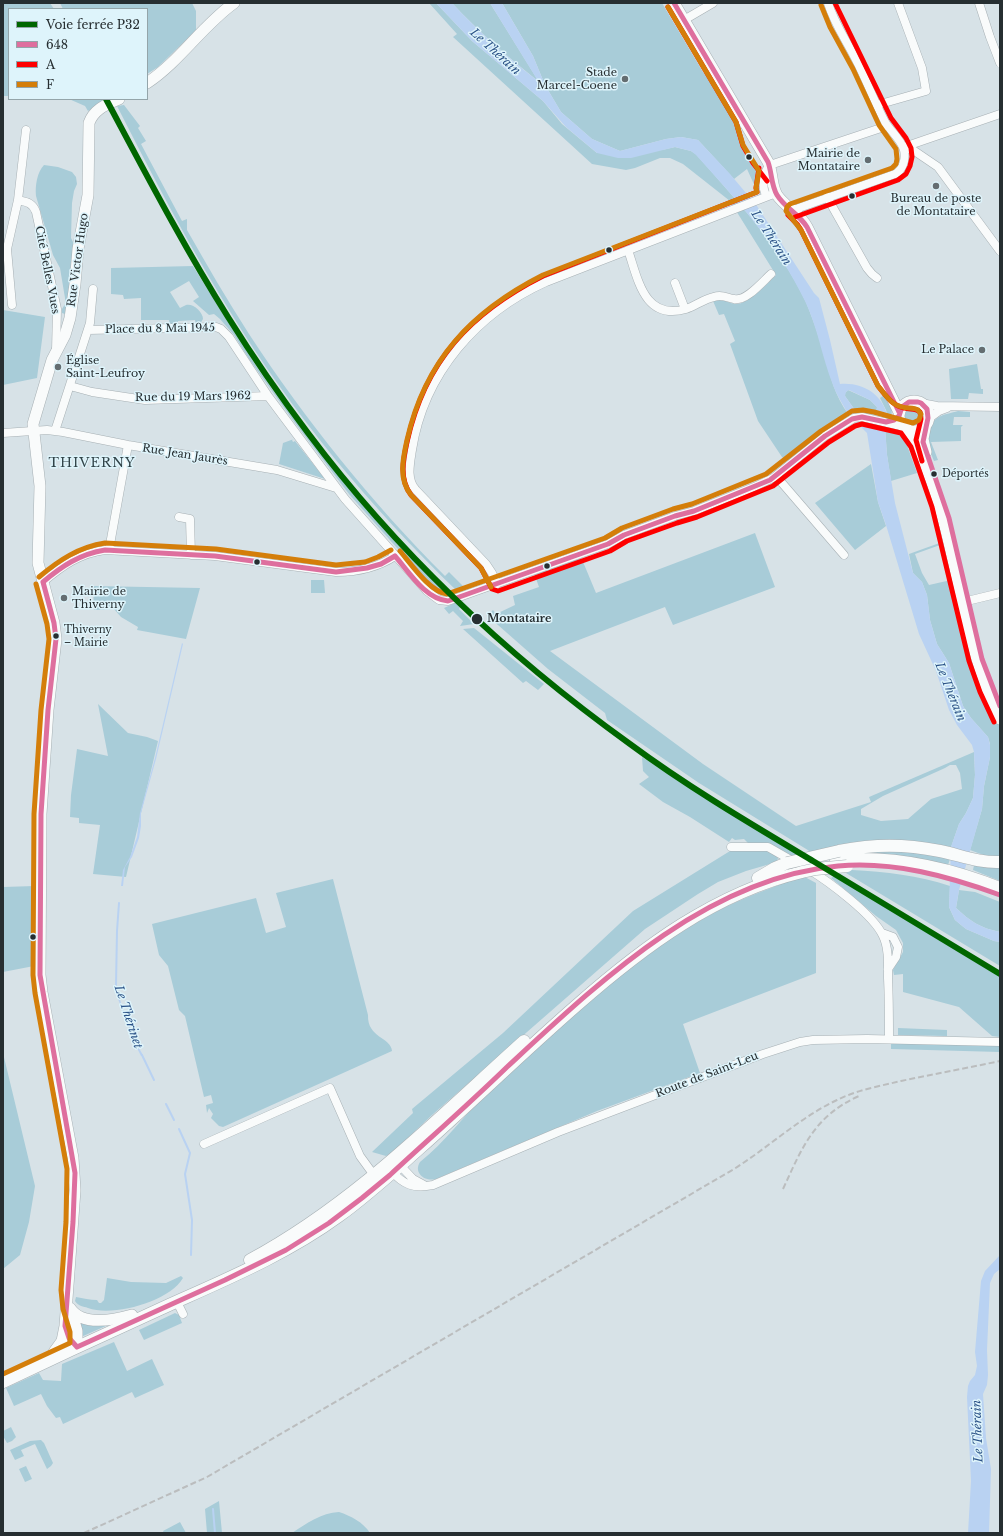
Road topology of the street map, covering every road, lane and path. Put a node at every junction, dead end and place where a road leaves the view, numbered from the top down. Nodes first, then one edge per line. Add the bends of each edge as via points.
1 (234, 3) edge
2 (674, 3) edge
3 (713, 3) edge
4 (828, 3) edge
5 (898, 3) edge
6 (979, 3) edge
7 (684, 20) junction
8 (1000, 63) edge
9 (148, 82) edge
10 (117, 100) edge
11 (877, 105) junction
12 (1000, 114) edge
13 (888, 126) junction
14 (26, 130) dead end
15 (903, 147) junction
16 (770, 165) junction
17 (771, 194) junction
18 (827, 197) junction
19 (18, 200) junction
20 (792, 210) junction
21 (628, 250) junction
22 (1000, 251) edge
23 (771, 274) dead end
24 (877, 278) dead end
25 (675, 283) dead end
26 (93, 289) dead end
27 (12, 305) dead end
28 (685, 309) junction
29 (88, 330) junction
30 (56, 351) junction
31 (884, 382) junction
32 (70, 386) junction
33 (268, 396) junction
34 (908, 402) junction
35 (920, 403) junction
36 (954, 406) junction
37 (1000, 407) edge
38 (899, 414) junction
39 (927, 421) junction
40 (886, 422) junction
41 (906, 428) junction
42 (33, 431) junction
43 (55, 431) junction
44 (3, 433) edge
45 (128, 445) junction
46 (776, 476) junction
47 (337, 489) junction
48 (179, 517) dead end
49 (109, 550) junction
50 (191, 555) junction
51 (844, 555) dead end
52 (395, 556) junction
53 (43, 582) junction
54 (497, 584) junction
55 (1000, 593) edge
56 (966, 601) junction
57 (996, 702) edge
58 (1000, 719) edge
59 (731, 847) dead end
60 (838, 856) junction
61 (1000, 862) edge
62 (795, 868) junction
63 (936, 871) junction
64 (979, 883) junction
65 (1000, 888) edge
66 (1000, 895) edge
67 (889, 1039) junction
68 (1000, 1042) edge
69 (204, 1144) dead end
70 (393, 1165) junction
71 (377, 1179) junction
72 (68, 1290) junction
73 (184, 1296) junction
74 (70, 1308) junction
75 (183, 1314) dead end
76 (132, 1315) junction
77 (65, 1326) junction
78 (76, 1344) junction
79 (54, 1352) junction
80 (3, 1375) edge
81 (3, 1382) edge

1 - 9 street via 168,67
2 - 7 street
3 - 7 street
4 - 11 street
5 - 11 street via 922,68 926,91
6 - 8 street
7 - 16 street
10 - 30 street, Rue Victor Hugo via 96,111 89,123 88,195 68,324
11 - 13 street
12 - 15 street
13 - 15 street
13 - 16 street
14 - 19 street
15 - 18 street via 904,164 898,173
15 - 22 street via 913,150 938,167
16 - 17 street
17 - 20 street
17 - 21 street
18 - 20 street
18 - 24 street via 867,268
19 - 27 street via 7,249
19 - 30 street, Cité Belles Vues via 29,202 36,212 57,309
20 - 31 street via 807,226
21 - 28 street via 651,304 665,311
21 - 54 street via 540,284 496,311 456,349 441,370 426,401 413,445 411,484 486,564
23 - 28 street via 744,298 738,300 716,296
25 - 28 street
26 - 29 street
29 - 32 street
29 - 33 street, Place du 8 Mai 1945 via 216,327 229,337
30 - 42 street, Rue Victor Hugo
31 - 34 street via 896,397
31 - 38 street
32 - 33 street, Rue du 19 Mars 1962 via 146,400
32 - 43 street
33 - 47 street
34 - 35 street
34 - 38 street
35 - 36 street
35 - 39 street via 926,408
36 - 37 street
36 - 39 street via 939,411
38 - 40 street via 894,420
38 - 41 street via 900,422
39 - 41 street via 917,430
39 - 56 street via 923,442 949,518
40 - 41 street
40 - 46 street via 860,417 850,420 825,436
41 - 56 street via 919,448 939,505
42 - 43 street, Rue Jean Jaurès
42 - 44 street, Rue Jean Jaurès
42 - 53 street via 40,477 38,560
43 - 45 street, Rue Jean Jaurès
45 - 47 street, Rue Jean Jaurès via 277,470
45 - 49 street
46 - 51 street
46 - 54 street via 759,486 718,502
47 - 52 street
48 - 50 street via 190,519
49 - 50 street
49 - 53 street via 89,553 74,559
50 - 52 street via 336,572 370,568
52 - 54 street via 430,594 442,601
53 - 72 street via 56,639 41,814 40,970 74,1168 74,1214
55 - 56 street
56 - 57 street via 976,659
57 - 58 street
59 - 67 street via 764,846 775,850 832,884 872,920 882,933 887,947
60 - 61 main road via 868,846 894,845 940,851 979,861
60 - 62 main road
60 - 63 main road via 889,860
62 - 63 main road, bridge via 847,866
62 - 70 main road via 722,901 648,947 609,977
62 - 70 main road via 758,878 734,888 701,905 620,958 550,1018
63 - 64 main road via 963,874
64 - 65 main road
64 - 66 main road
67 - 68 street, Route de Saint-Leu
67 - 70 street, Route de Saint-Leu via 813,1040 776,1049 558,1132 429,1186 410,1186 402,1181
69 - 71 street via 330,1088 360,1156
70 - 71 main road
71 - 73 main road via 343,1214 301,1241 262,1262
72 - 74 street
72 - 77 street
73 - 75 street
73 - 76 main road
73 - 78 main road
74 - 76 street via 76,1316 83,1318 111,1320
74 - 78 street via 77,1329
76 - 78 main road
77 - 78 street via 68,1336
77 - 79 street via 62,1341
78 - 79 main road
78 - 81 main road
79 - 80 main road

